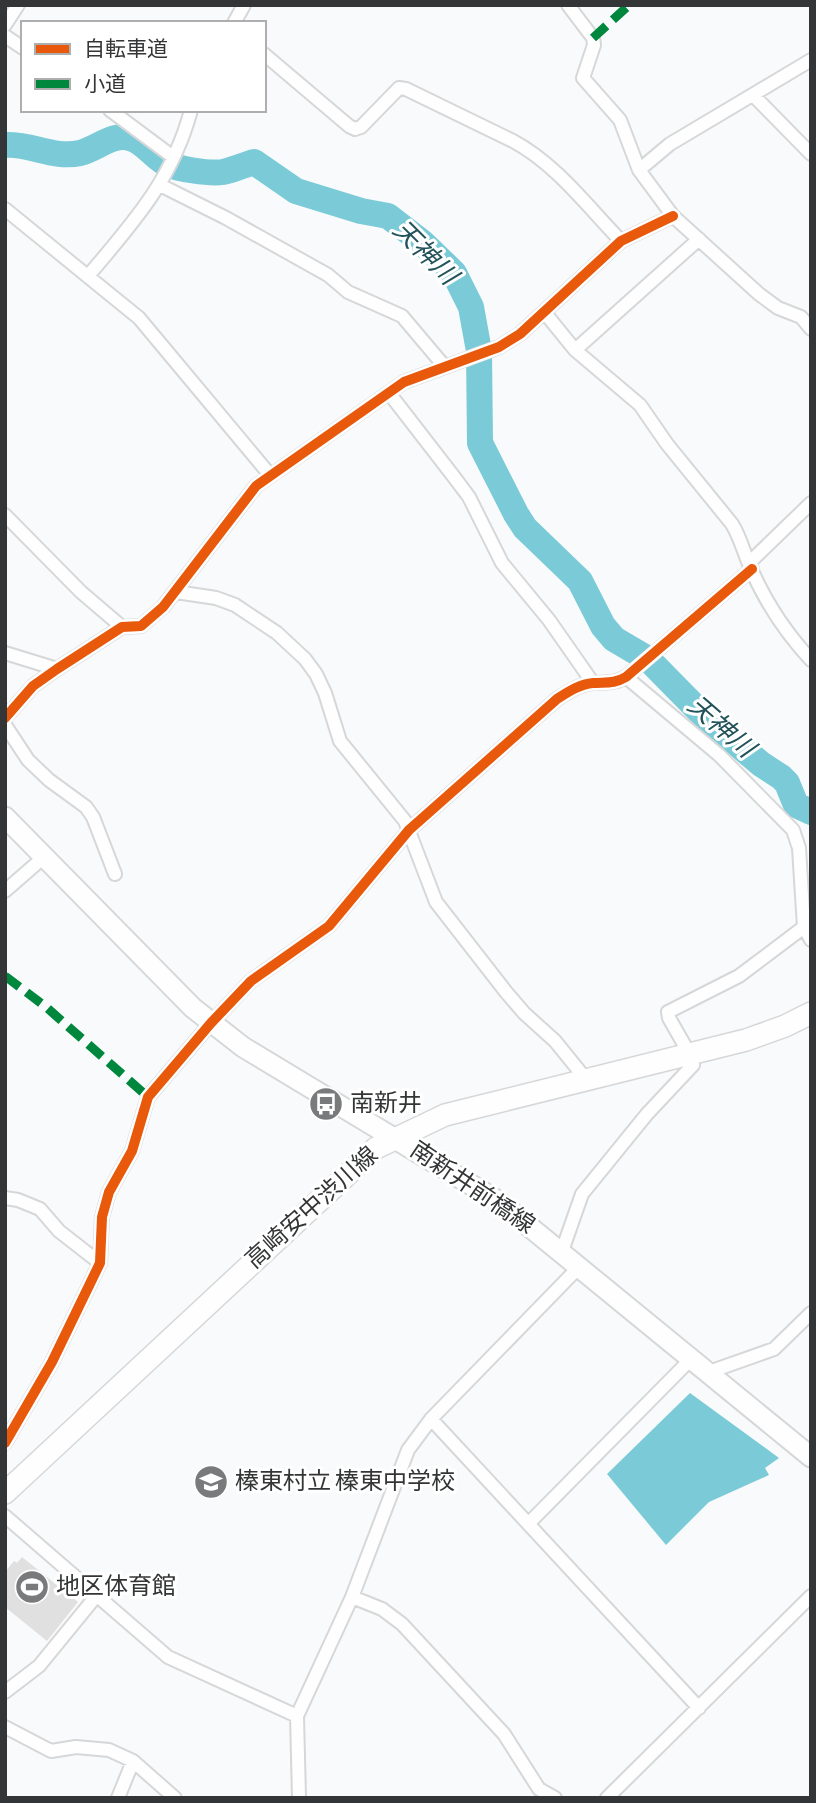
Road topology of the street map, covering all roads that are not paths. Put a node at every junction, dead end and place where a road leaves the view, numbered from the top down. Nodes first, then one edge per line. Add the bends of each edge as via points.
1 (18, 5) edge
2 (244, 5) edge
3 (568, 5) edge
4 (235, 21) edge
5 (5, 25) edge
6 (5, 36) edge
7 (21, 47) edge
8 (266, 56) edge
9 (811, 60) edge
10 (753, 95) junction
11 (113, 112) edge
12 (191, 112) edge
13 (811, 153) edge
14 (173, 157) junction
15 (639, 170) junction
16 (160, 185) junction
17 (5, 209) edge
18 (673, 216) junction
19 (699, 239) junction
20 (621, 241) junction
21 (88, 276) junction
22 (545, 313) junction
23 (811, 329) edge
24 (575, 350) junction
25 (445, 367) junction
26 (389, 393) junction
27 (270, 475) junction
28 (811, 503) edge
29 (5, 515) edge
30 (750, 566) junction
31 (176, 592) junction
32 (122, 627) junction
33 (5, 653) edge
34 (811, 660) edge
35 (57, 669) junction
36 (626, 677) junction
37 (593, 683) junction
38 (5, 718) edge
39 (5, 725) edge
40 (5, 817) edge
41 (409, 830) junction
42 (44, 857) junction
43 (115, 874) dead end
44 (5, 891) edge
45 (804, 928) junction
46 (811, 940) edge
47 (811, 1013) edge
48 (211, 1023) junction
49 (689, 1053) junction
50 (585, 1078) junction
51 (396, 1137) junction
52 (5, 1198) edge
53 (562, 1251) junction
54 (100, 1263) junction
55 (580, 1266) junction
56 (811, 1313) edge
57 (692, 1358) junction
58 (709, 1371) junction
59 (431, 1419) junction
60 (5, 1443) edge
61 (811, 1457) edge
62 (5, 1493) edge
63 (5, 1516) edge
64 (528, 1524) junction
65 (97, 1595) junction
66 (811, 1596) edge
67 (352, 1597) junction
68 (5, 1692) edge
69 (699, 1708) junction
70 (297, 1716) junction
71 (5, 1727) edge
72 (133, 1760) junction
73 (118, 1798) edge
74 (175, 1798) edge
75 (299, 1798) edge
76 (555, 1798) edge
77 (607, 1798) edge

1 - 5 street
2 - 4 street
3 - 15 street via 593,38 583,78 620,120
6 - 7 street
8 - 20 street via 355,129 399,88 513,141 545,162
9 - 10 street
10 - 13 street
10 - 15 street via 670,144
11 - 14 street
12 - 14 street
14 - 16 street
15 - 18 street
16 - 21 street
16 - 25 street via 328,275 348,292 402,316
17 - 21 street
18 - 19 street
18 - 20 street
19 - 23 street via 759,294 801,317
19 - 24 street
20 - 22 street
21 - 27 street via 139,318
22 - 24 street
22 - 25 street via 499,347
24 - 30 street via 640,405 732,524
25 - 26 street
26 - 27 street
26 - 37 street via 469,497 502,563
27 - 31 street via 256,485
28 - 30 street
29 - 32 street
30 - 34 street via 782,626
30 - 36 street
31 - 32 street via 141,626
31 - 41 street via 234,605 277,633 305,659 320,683 340,741
32 - 35 street
33 - 35 street
35 - 38 street
36 - 37 street via 610,684
36 - 45 street via 719,755 793,831 800,848
37 - 41 street via 557,699
39 - 43 street via 28,760 86,807
40 - 42 main road, 南新井前橋線
41 - 48 street via 330,926 251,981
41 - 50 street via 427,883 448,920 524,1013
42 - 44 street
42 - 48 main road, 南新井前橋線
45 - 46 street
45 - 49 street via 738,976 668,1012
47 - 49 main road, 高崎安中渋川線 via 746,1040
48 - 51 main road, 南新井前橋線 via 243,1047
48 - 54 street via 148,1097 132,1151 109,1192 102,1217
49 - 50 main road, 高崎安中渋川線
49 - 53 street via 693,1065 582,1194
50 - 51 main road, 高崎安中渋川線 via 445,1115
51 - 53 main road, 南新井前橋線 via 499,1201
51 - 62 main road, 高崎安中渋川線 via 371,1152
52 - 54 street via 40,1209 59,1231
53 - 55 main road, 南新井前橋線
54 - 60 street via 58,1351
55 - 57 main road, 南新井前橋線
55 - 59 street
56 - 58 street via 774,1349
57 - 58 main road, 南新井前橋線
57 - 64 street
58 - 61 main road, 南新井前橋線
59 - 64 street
59 - 67 street via 408,1450
63 - 65 street
64 - 69 street
65 - 68 street via 39,1666
65 - 70 street via 168,1657
66 - 69 street
67 - 70 street
67 - 76 street via 382,1609 402,1624 504,1734 539,1789
69 - 77 street
70 - 75 street
71 - 72 street via 51,1751 76,1746 109,1750
72 - 73 street
72 - 74 street

